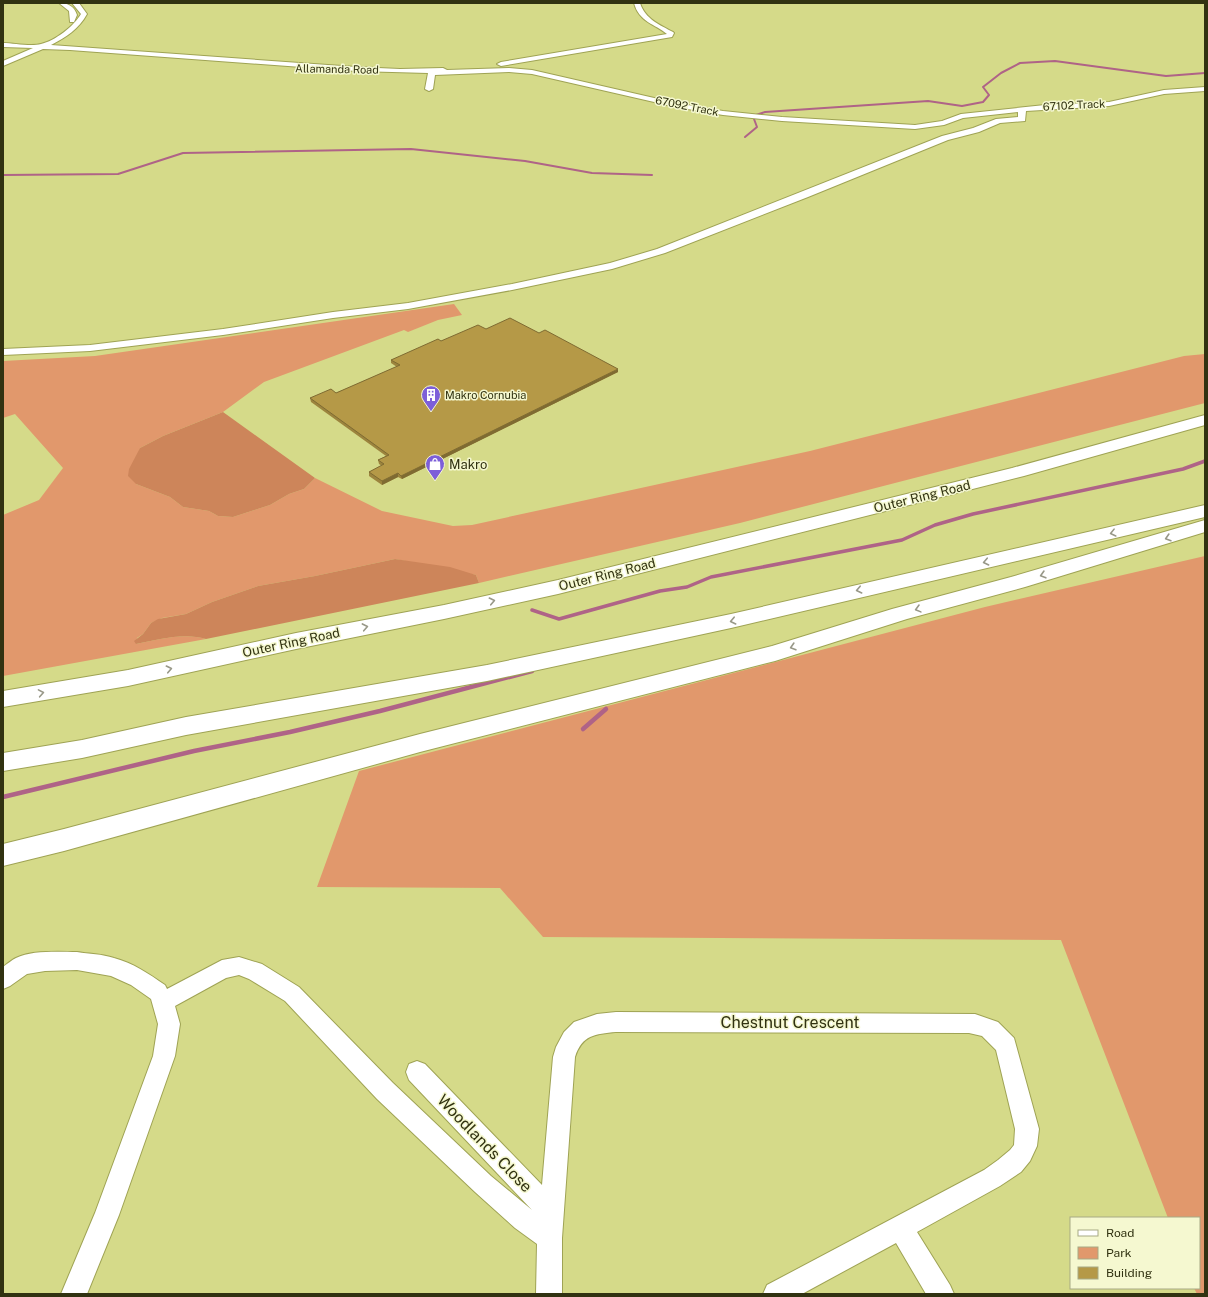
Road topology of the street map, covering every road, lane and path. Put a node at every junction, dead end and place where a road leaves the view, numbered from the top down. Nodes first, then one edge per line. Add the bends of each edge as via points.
1 (62, 3) edge
2 (75, 3) edge
3 (637, 3) edge
4 (60, 36) junction
5 (50, 37) junction
6 (3, 45) edge
7 (40, 47) junction
8 (32, 49) junction
9 (3, 50) edge
10 (74, 50) junction
11 (22, 51) junction
12 (3, 54) edge
13 (3, 60) edge
14 (3, 64) edge
15 (389, 70) junction
16 (432, 72) junction
17 (429, 89) dead end
18 (1205, 89) edge
19 (1022, 109) junction
20 (944, 123) joint
21 (3, 352) edge
22 (1205, 420) edge
23 (1205, 511) edge
24 (1205, 526) edge
25 (3, 699) edge
26 (3, 762) edge
27 (3, 855) edge
28 (3, 979) edge
29 (163, 1002) junction
30 (417, 1072) dead end
31 (552, 1214) junction
32 (901, 1228) junction
33 (550, 1238) junction
34 (74, 1294) edge
35 (549, 1294) edge
36 (776, 1294) edge
37 (941, 1294) edge

1 - 5 street via 73,11 73,19 65,28
2 - 4 street via 82,9 82,19
3 - 16 street via 646,19 670,33 670,36 499,64
4 - 7 street
4 - 10 street via 56,45
5 - 6 street
5 - 8 street
6 - 8 street
7 - 8 street
7 - 10 street, Allamanda Road
8 - 11 street
8 - 14 street
8 - 15 street, Allamanda Road via 290,68
9 - 11 street
10 - 15 street, Allamanda Road
11 - 13 street
12 - 13 street
15 - 16 street
16 - 17 street
16 - 20 street, 67092 Track via 532,72 676,106 749,117 903,127
18 - 19 street, 67102 Track via 1164,92 1109,104
19 - 20 street, 67102 Track via 961,116
19 - 21 street via 1022,119 999,121 945,138 661,251 612,266 408,306 90,348
25 -> 22 highway, Outer Ring Road via 128,678 558,586 1018,472
23 -> 26 highway via 731,621 487,673
24 -> 27 highway via 900,614 776,653
28 - 29 street via 23,965 77,961 114,967 138,978 158,992
29 - 33 street via 222,969 239,966 255,971 292,994 385,1090 484,1184
29 - 34 street via 169,1024 164,1056 107,1215
30 - 31 street, Woodlands Close
31 - 32 street, Chestnut Crescent via 564,1057 568,1043 586,1026 616,1022 980,1024 991,1028 1006,1045 1026,1118 1028,1140 1025,1150 1012,1166
31 - 33 street, Chestnut Crescent
32 - 36 street, Chestnut Crescent
32 - 37 street
33 - 35 street, Chestnut Crescent

